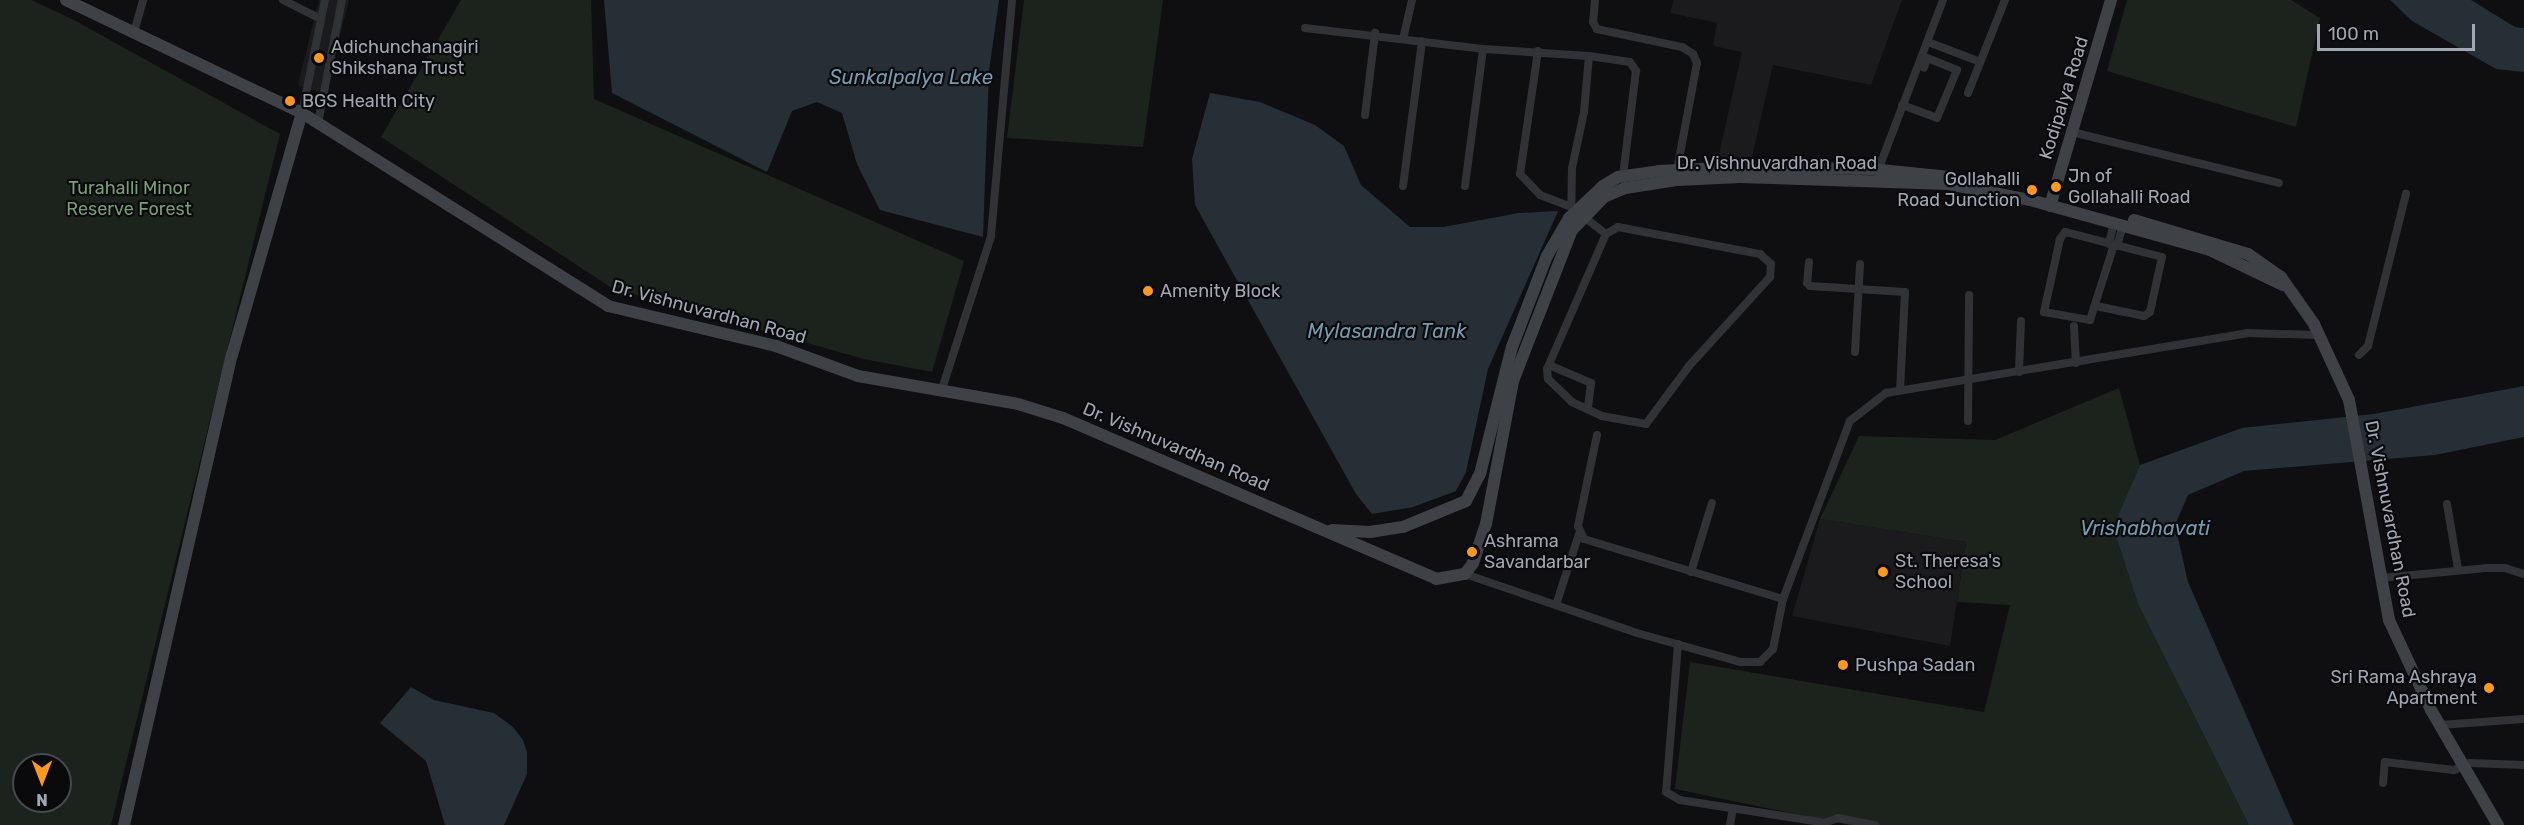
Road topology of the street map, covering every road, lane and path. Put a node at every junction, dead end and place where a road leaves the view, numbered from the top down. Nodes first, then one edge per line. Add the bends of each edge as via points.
1 (66, 0) edge
2 (143, 0) edge
3 (282, 0) edge
4 (325, 0) edge
5 (342, 0) edge
6 (1012, 0) edge
7 (1412, 0) edge
8 (1595, 0) edge
9 (1943, 0) edge
10 (2005, 0) edge
11 (2111, 0) edge
12 (321, 19) junction
13 (1305, 28) dead end
14 (134, 32) junction
15 (1375, 33) junction
16 (1403, 39) junction
17 (1422, 41) junction
18 (1928, 42) junction
19 (1483, 49) junction
20 (1538, 51) junction
21 (1589, 56) junction
22 (1980, 62) junction
23 (1968, 93) dead end
24 (1905, 106) junction
25 (302, 113) junction
26 (1365, 115) dead end
27 (318, 123) junction
28 (2072, 132) junction
29 (297, 138) junction
30 (1677, 170) junction
31 (1877, 175) junction
32 (1623, 177) junction
33 (2279, 183) dead end
34 (1403, 186) dead end
35 (1465, 186) dead end
36 (2406, 194) dead end
37 (2051, 203) junction
38 (1576, 212) junction
39 (2119, 224) junction
40 (1606, 234) junction
41 (2113, 245) junction
42 (1809, 262) dead end
43 (1860, 264) dead end
44 (2283, 285) junction
45 (1858, 289) junction
46 (1969, 295) dead end
47 (2096, 306) junction
48 (2021, 321) dead end
49 (2074, 326) dead end
50 (2320, 335) junction
51 (1855, 352) dead end
52 (2359, 355) dead end
53 (2076, 363) junction
54 (1549, 365) junction
55 (2019, 372) junction
56 (1966, 379) junction
57 (942, 389) junction
58 (1900, 390) junction
59 (1588, 409) junction
60 (1968, 421) dead end
61 (1597, 435) dead end
62 (1712, 503) dead end
63 (2447, 504) dead end
64 (1320, 528) junction
65 (1579, 534) junction
66 (2458, 569) junction
67 (1691, 572) junction
68 (1465, 574) junction
69 (2524, 574) edge
70 (2381, 578) junction
71 (1783, 599) junction
72 (1556, 605) junction
73 (1678, 644) junction
74 (2524, 719) edge
75 (2440, 725) junction
76 (2524, 765) edge
77 (2463, 766) junction
78 (2383, 783) dead end
79 (1733, 808) junction
80 (1818, 824) edge
81 (1869, 824) edge
82 (124, 825) edge
83 (1730, 825) edge
84 (2498, 825) edge

1 - 14 main road, Dr. Vishnuvardhan Road
2 - 14 street
3 - 12 street
4 - 12 street
5 - 27 street
6 - 57 street via 991,236
7 - 16 street
8 - 30 street via 1593,22 1597,29 1683,47 1693,54 1697,63
9 - 18 street
10 - 22 street
11 - 28 main road, Kodipalya Road
12 - 25 street
13 - 15 street
14 - 25 main road, Dr. Vishnuvardhan Road
15 - 16 street
15 - 26 street
16 - 17 street
17 - 19 street
17 - 34 street
18 - 22 street
18 - 24 street
19 - 20 street
19 - 35 street
20 - 21 street
20 - 38 street via 1520,174 1540,195
21 - 32 street via 1623,60 1636,71
21 - 38 street via 1584,112 1572,168
22 - 23 street
24 - 24 street via 1936,118 1957,70 1928,58
24 - 31 street
25 - 27 main road, Dr. Vishnuvardhan Road
25 - 29 main road
27 - 29 main road
27 - 57 main road, Dr. Vishnuvardhan Road via 608,306 776,346 858,376
28 - 33 street
28 - 37 main road, Kodipalya Road
29 - 82 main road via 232,355
30 - 31 main road, Dr. Vishnuvardhan Road
30 - 32 main road, Dr. Vishnuvardhan Road
31 - 37 main road, Dr. Vishnuvardhan Road
31 - 38 main road, Dr. Vishnuvardhan Road via 1669,181 1625,188
32 - 38 main road, Dr. Vishnuvardhan Road via 1603,186
36 - 52 street via 2368,346
37 - 39 main road, Dr. Vishnuvardhan Road
37 - 44 main road, Dr. Vishnuvardhan Road via 2198,236 2248,254 2281,277
38 - 40 street
38 - 64 main road, Dr. Vishnuvardhan Road via 1547,256 1512,347 1480,474 1466,501 1436,517 1403,527 1353,532
38 - 68 main road, Dr. Vishnuvardhan Road via 1513,381 1486,524 1473,563
39 - 41 street
39 - 44 main road, Dr. Vishnuvardhan Road via 2210,250
40 - 54 street
40 - 59 street via 1618,227 1760,254 1771,264 1770,277 1689,366 1646,424 1632,424
41 - 47 street
41 - 47 street via 2163,257 2150,312 2144,316
41 - 47 street via 2066,232 2062,235 2043,308 2044,312 2090,320
42 - 45 street via 1810,286
43 - 45 street
44 - 50 main road, Dr. Vishnuvardhan Road
45 - 51 street
45 - 58 street via 1905,292
46 - 56 street
48 - 55 street
49 - 53 street
50 - 53 street via 2247,333
50 - 70 main road, Dr. Vishnuvardhan Road via 2349,400
53 - 55 street
54 - 59 street via 1548,379 1554,388
54 - 59 street via 1591,383
55 - 56 street
56 - 58 street
56 - 60 street
57 - 64 main road, Dr. Vishnuvardhan Road via 1018,404 1063,418
58 - 71 street via 1886,393 1850,421
61 - 65 street
62 - 67 street
63 - 66 street
64 - 68 main road, Dr. Vishnuvardhan Road via 1427,576 1451,579
65 - 67 street via 1592,543
65 - 72 street
66 - 69 street via 2505,568
66 - 70 street
67 - 71 street
68 - 72 street
70 - 75 main road, Dr. Vishnuvardhan Road via 2389,620
71 - 73 street via 1773,649 1760,662 1741,662
72 - 73 street
73 - 79 street via 1666,792 1680,800
74 - 75 street
75 - 77 main road, Dr. Vishnuvardhan Road
76 - 77 street
77 - 78 street via 2454,770 2385,762
77 - 84 main road, Dr. Vishnuvardhan Road
79 - 80 street
79 - 83 street
80 - 81 street via 1838,818

